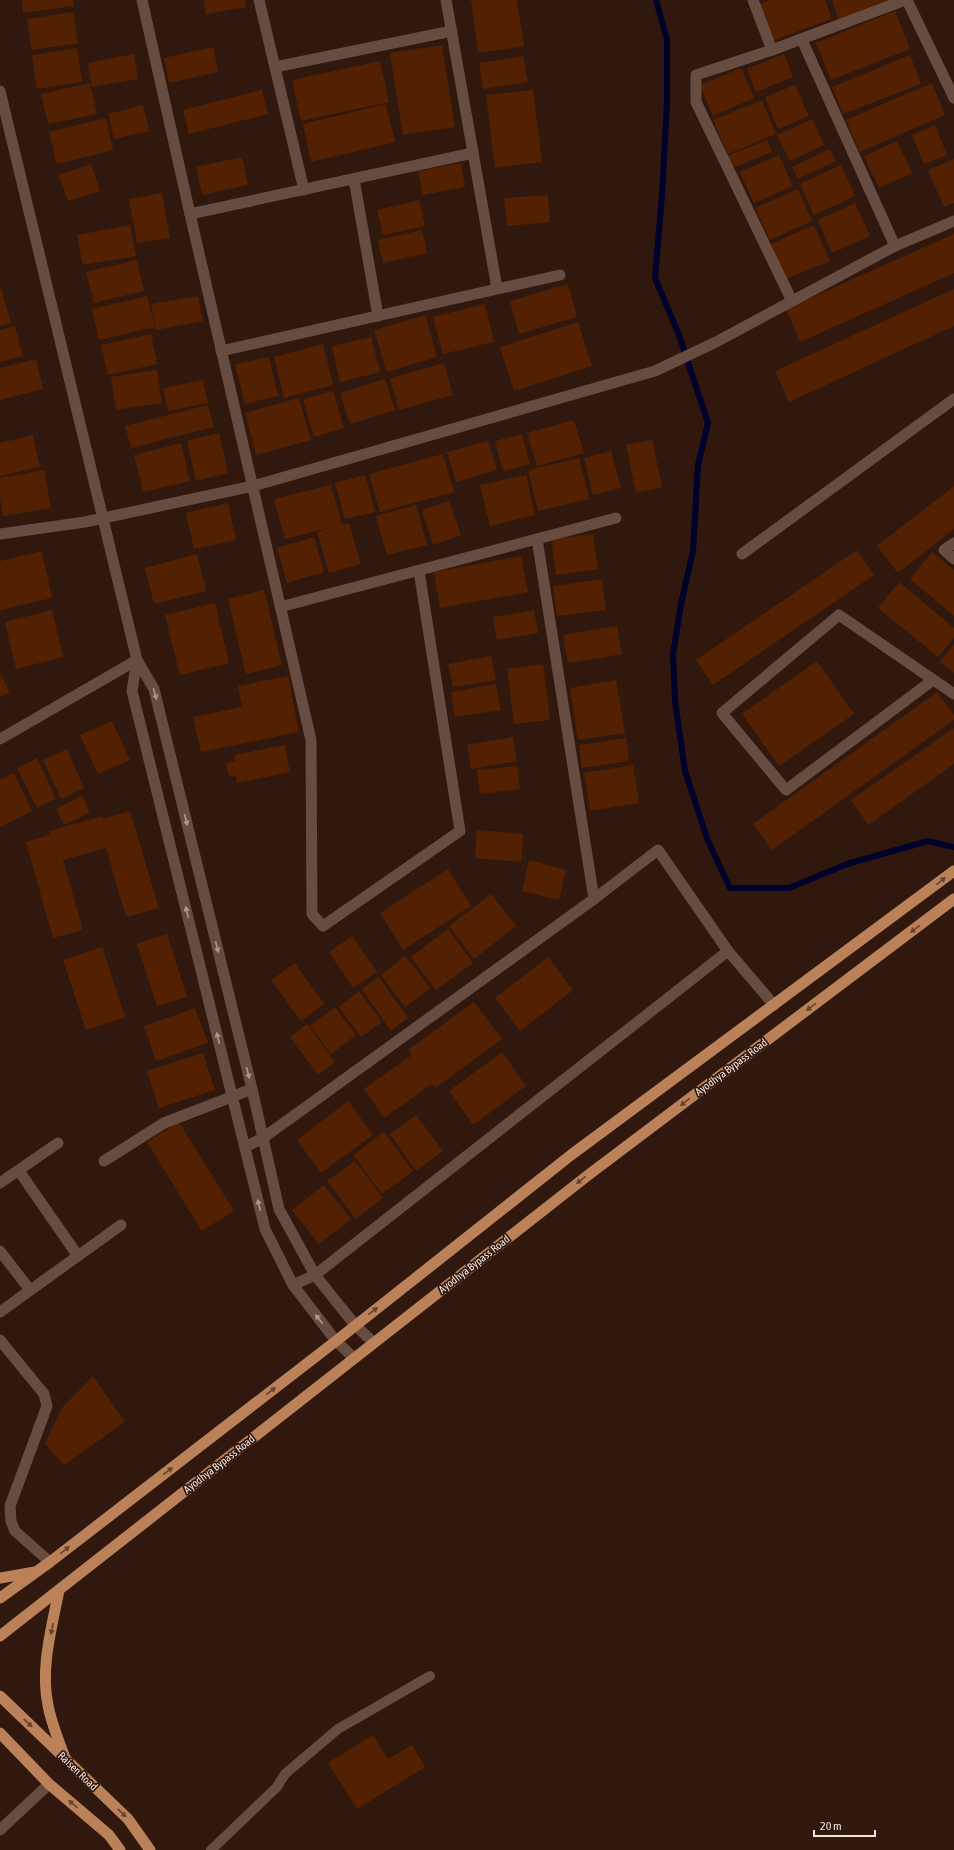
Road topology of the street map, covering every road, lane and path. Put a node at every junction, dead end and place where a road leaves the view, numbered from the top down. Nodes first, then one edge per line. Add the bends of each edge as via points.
1 (142, 0) edge
2 (260, 0) edge
3 (446, 0) edge
4 (753, 0) edge
5 (906, 0) edge
6 (452, 31) junction
7 (802, 40) junction
8 (772, 50) junction
9 (275, 68) junction
10 (0, 91) edge
11 (954, 98) edge
12 (473, 153) junction
13 (354, 179) junction
14 (304, 190) junction
15 (190, 214) junction
16 (954, 221) edge
17 (895, 246) junction
18 (560, 275) dead end
19 (497, 288) junction
20 (792, 301) junction
21 (378, 316) junction
22 (221, 351) junction
23 (954, 399) edge
24 (253, 486) junction
25 (104, 518) junction
26 (616, 518) dead end
27 (0, 534) edge
28 (537, 539) junction
29 (954, 544) edge
30 (742, 554) dead end
31 (954, 559) edge
32 (419, 571) junction
33 (280, 607) junction
34 (138, 660) junction
35 (933, 680) junction
36 (954, 694) edge
37 (0, 739) edge
38 (954, 871) edge
39 (594, 899) junction
40 (950, 902) edge
41 (728, 951) junction
42 (774, 1006) junction
43 (252, 1089) junction
44 (232, 1097) junction
45 (264, 1138) junction
46 (58, 1143) dead end
47 (245, 1148) junction
48 (104, 1160) dead end
49 (19, 1170) junction
50 (0, 1184) edge
51 (121, 1225) dead end
52 (0, 1251) edge
53 (78, 1256) junction
54 (315, 1276) junction
55 (294, 1285) junction
56 (30, 1290) junction
57 (0, 1312) edge
58 (355, 1325) junction
59 (0, 1340) edge
60 (336, 1341) junction
61 (374, 1343) junction
62 (354, 1358) junction
63 (50, 1562) junction
64 (38, 1571) junction
65 (0, 1578) edge
66 (59, 1590) junction
67 (0, 1598) edge
68 (0, 1636) edge
69 (430, 1676) dead end
70 (0, 1696) edge
71 (0, 1733) edge
72 (65, 1759) junction
73 (49, 1784) junction
74 (0, 1830) edge
75 (120, 1850) edge
76 (150, 1850) edge
77 (211, 1850) edge

1 - 15 street
2 - 9 street
3 - 6 street
4 - 8 street
5 - 7 street
5 - 11 street
6 - 9 street
6 - 12 street
7 - 8 street
7 - 17 street
8 - 20 street via 696,75 696,102
9 - 14 street
10 - 25 street
12 - 13 street
12 - 19 street
13 - 14 street
13 - 21 street
14 - 15 street
15 - 22 street
16 - 17 street
17 - 20 street
18 - 19 street
19 - 21 street
20 - 24 street via 655,371
21 - 22 street
22 - 24 street
23 - 30 street
24 - 25 street
24 - 33 street
25 - 27 street
25 - 34 street
26 - 28 street
28 - 32 street
28 - 39 street
29 - 31 street via 944,550
32 - 33 street
32 - 33 street via 460,831 323,926 312,914 311,740
34 - 37 street
34 -> 43 street via 154,689
44 -> 34 street via 132,691
35 - 35 street via 840,616 722,713 786,790
35 - 36 street
42 -> 38 main road
39 - 41 street via 658,850
39 - 45 street
40 -> 61 main road, Ayodhya Bypass Road via 587,1176
41 - 42 street
41 - 54 street
58 -> 42 main road via 571,1155
43 - 44 street
43 - 45 street
44 - 47 street
44 - 48 street via 164,1123
45 - 47 street
45 - 54 street via 279,1209
46 - 49 street
55 -> 47 street via 265,1229
49 - 50 street
49 - 53 street
51 - 53 street
52 - 56 street
53 - 56 street
54 - 55 street
54 - 58 street
60 -> 55 street
56 - 57 street
58 - 60 main road
58 - 61 street
59 - 63 street via 44,1394 47,1406 10,1506 10,1521 15,1531
60 - 62 street
63 -> 60 main road
61 - 62 main road, Ayodhya Bypass Road
62 - 66 main road, Ayodhya Bypass Road
63 - 64 main road
64 - 65 main road
64 - 67 main road
66 - 68 main road, Ayodhya Bypass Road
66 -> 72 main road via 47,1653 45,1679 48,1705
69 - 77 lane via 338,1729 285,1774 278,1786
70 -> 72 main road, Raisen Road
71 - 73 main road
72 -> 76 main road, Raisen Road via 128,1819
73 - 74 street
75 -> 73 main road via 109,1835

